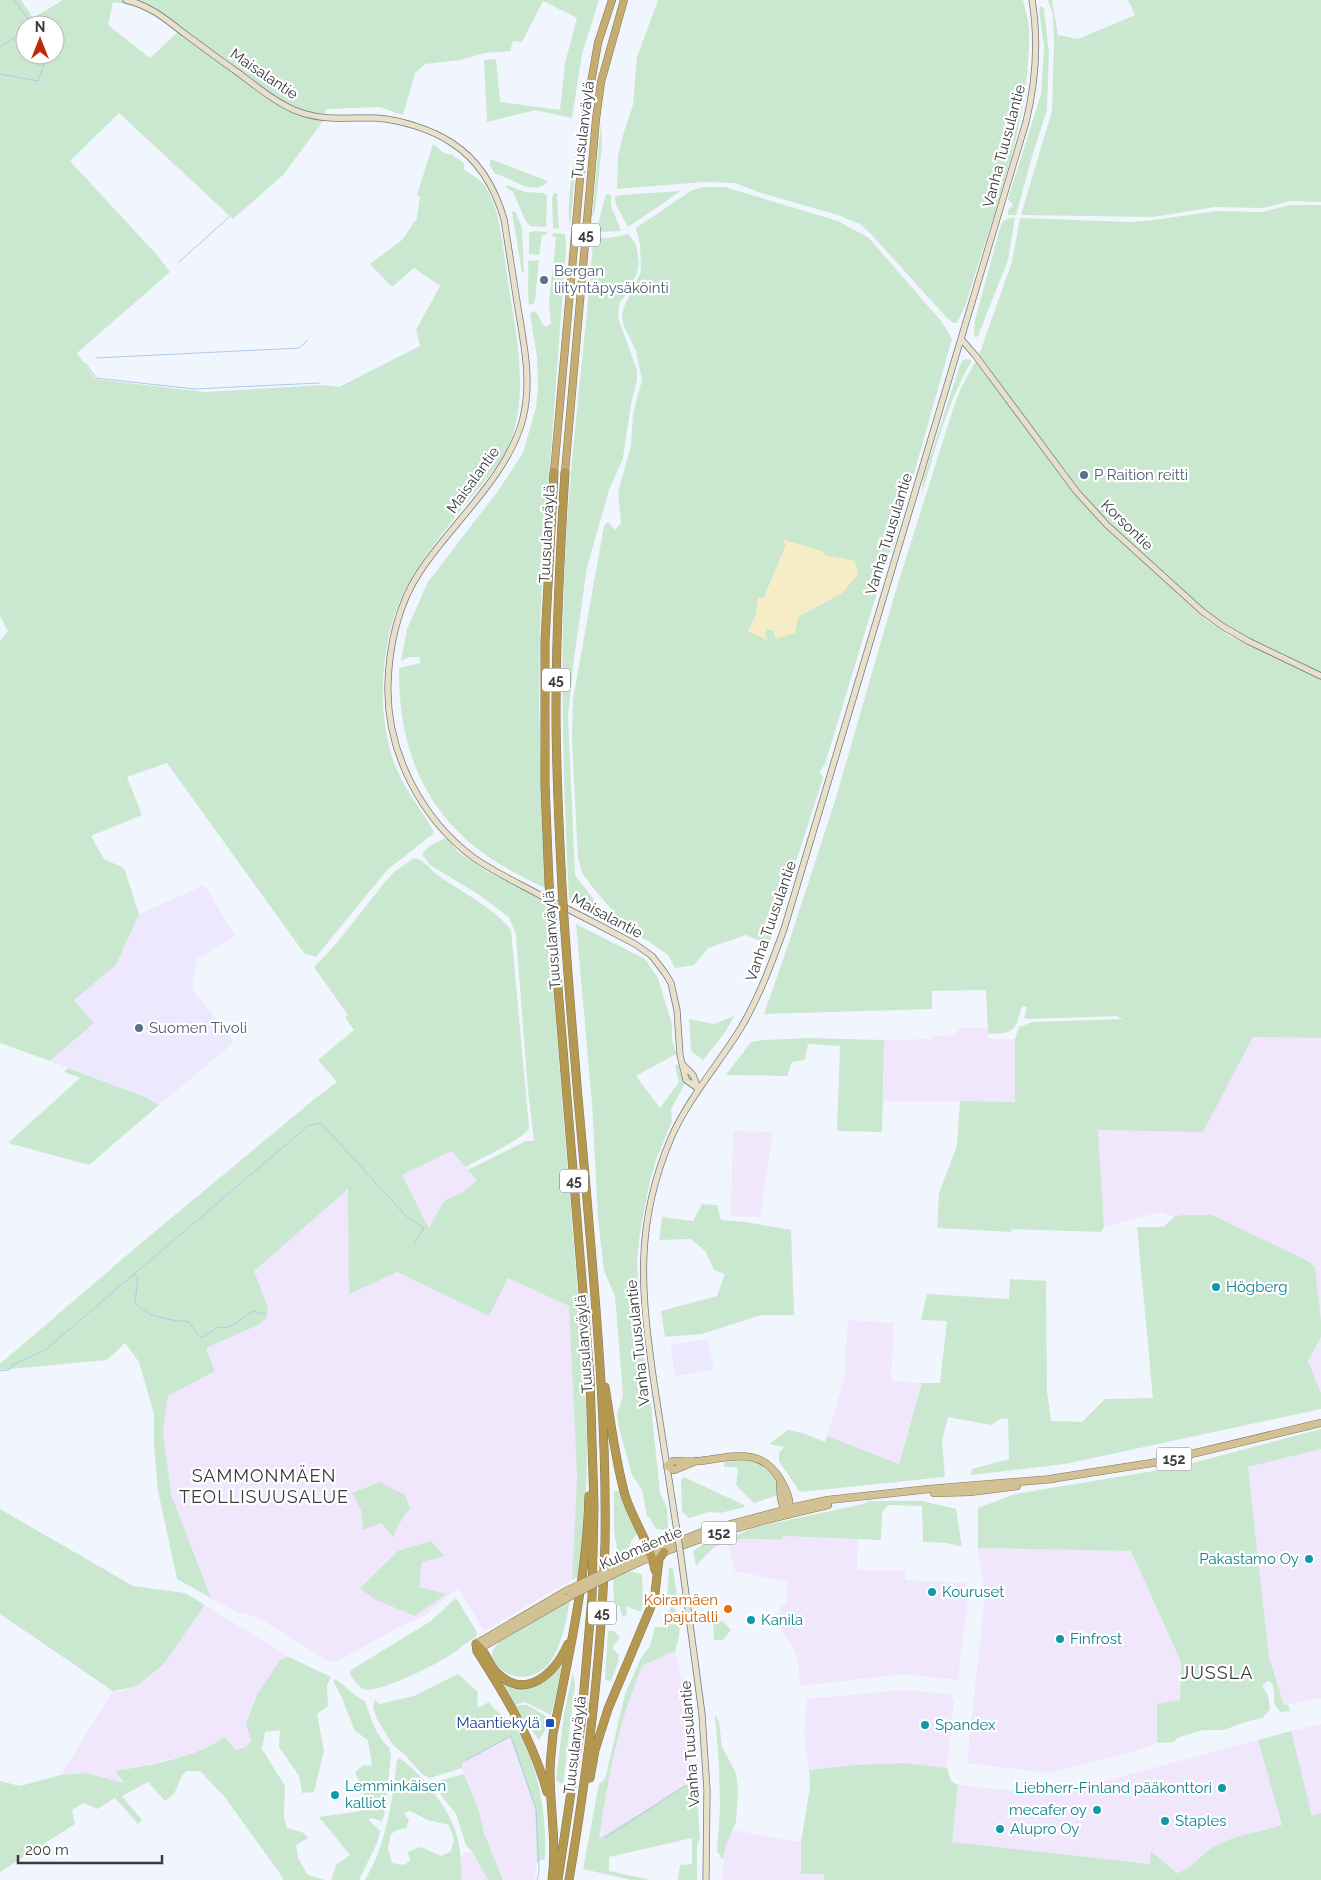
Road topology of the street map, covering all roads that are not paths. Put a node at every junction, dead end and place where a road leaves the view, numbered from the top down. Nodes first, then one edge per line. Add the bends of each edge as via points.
1 (126, 0) edge
2 (612, 0) edge
3 (624, 0) edge
4 (1032, 0) edge
5 (962, 340) junction
6 (554, 472) joint
7 (564, 472) joint
8 (1321, 676) edge
9 (698, 1089) junction
10 (598, 1343) junction
11 (1321, 1421) edge
12 (593, 1446) junction
13 (667, 1466) junction
14 (787, 1510) junction
15 (664, 1552) junction
16 (652, 1553) junction
17 (657, 1576) junction
18 (575, 1623) junction
19 (478, 1648) junction
20 (552, 1812) junction
21 (576, 1838) junction
22 (552, 1880) edge
23 (558, 1880) edge
24 (568, 1880) edge
25 (706, 1880) edge

1 - 9 main road, Maisalantie via 160,15 291,108 326,118 388,120 424,130 451,142 466,154 492,185 504,219 525,344 525,406 518,433 504,461 418,575 404,603 394,633 389,665 391,723 411,783 441,827 463,849 488,867 652,956 665,973 674,996 686,1080
2 - 6 highway, Tuusulanväylä / 45 via 598,43 586,111
3 - 7 highway, Tuusulanväylä / 45 via 601,82 596,119
4 - 5 main road, Vanha Tuusulantie via 1037,55 1032,96
5 - 8 main road, Korsontie via 1076,491 1107,525 1222,626 1248,642
5 - 9 main road, Vanha Tuusulantie via 774,955 742,1026
6 - 12 highway, Tuusulanväylä / 45, bridge via 545,641 549,883
7 - 10 highway, Tuusulanväylä / 45, bridge via 559,557 557,784 564,919
9 - 13 main road, Vanha Tuusulantie via 672,1137 658,1174 648,1212 643,1257 644,1308
10 - 16 highway via 621,1479 633,1517
10 - 21 highway, Tuusulanväylä / 45 via 604,1451 603,1597 592,1725
11 - 14 main road, Kulomäentie / 152 via 1158,1462 1053,1479 828,1500
12 - 18 highway via 584,1567
12 - 23 highway, Tuusulanväylä / 45 via 594,1541 588,1651 576,1766
13 - 14 main road via 674,1470 696,1461 750,1456 766,1463 780,1480 788,1497
13 - 25 main road, Vanha Tuusulantie, bridge via 702,1714 707,1790
14 - 15 main road, Kulomäentie / 152
14 - 16 main road, Kulomäentie / 152 via 729,1523
15 - 16 main road, Kulomäentie / 152
15 - 17 highway
16 - 17 highway
16 - 19 main road, Kulomäentie / 152, bridge via 567,1594
17 - 21 highway via 650,1609 601,1730
18 - 19 highway via 556,1667 542,1679 530,1683 517,1683 499,1674
18 - 20 highway via 553,1734 550,1771
19 - 20 highway via 528,1740 542,1772
20 - 22 highway
21 - 24 highway, Tuusulanväylä / 45

